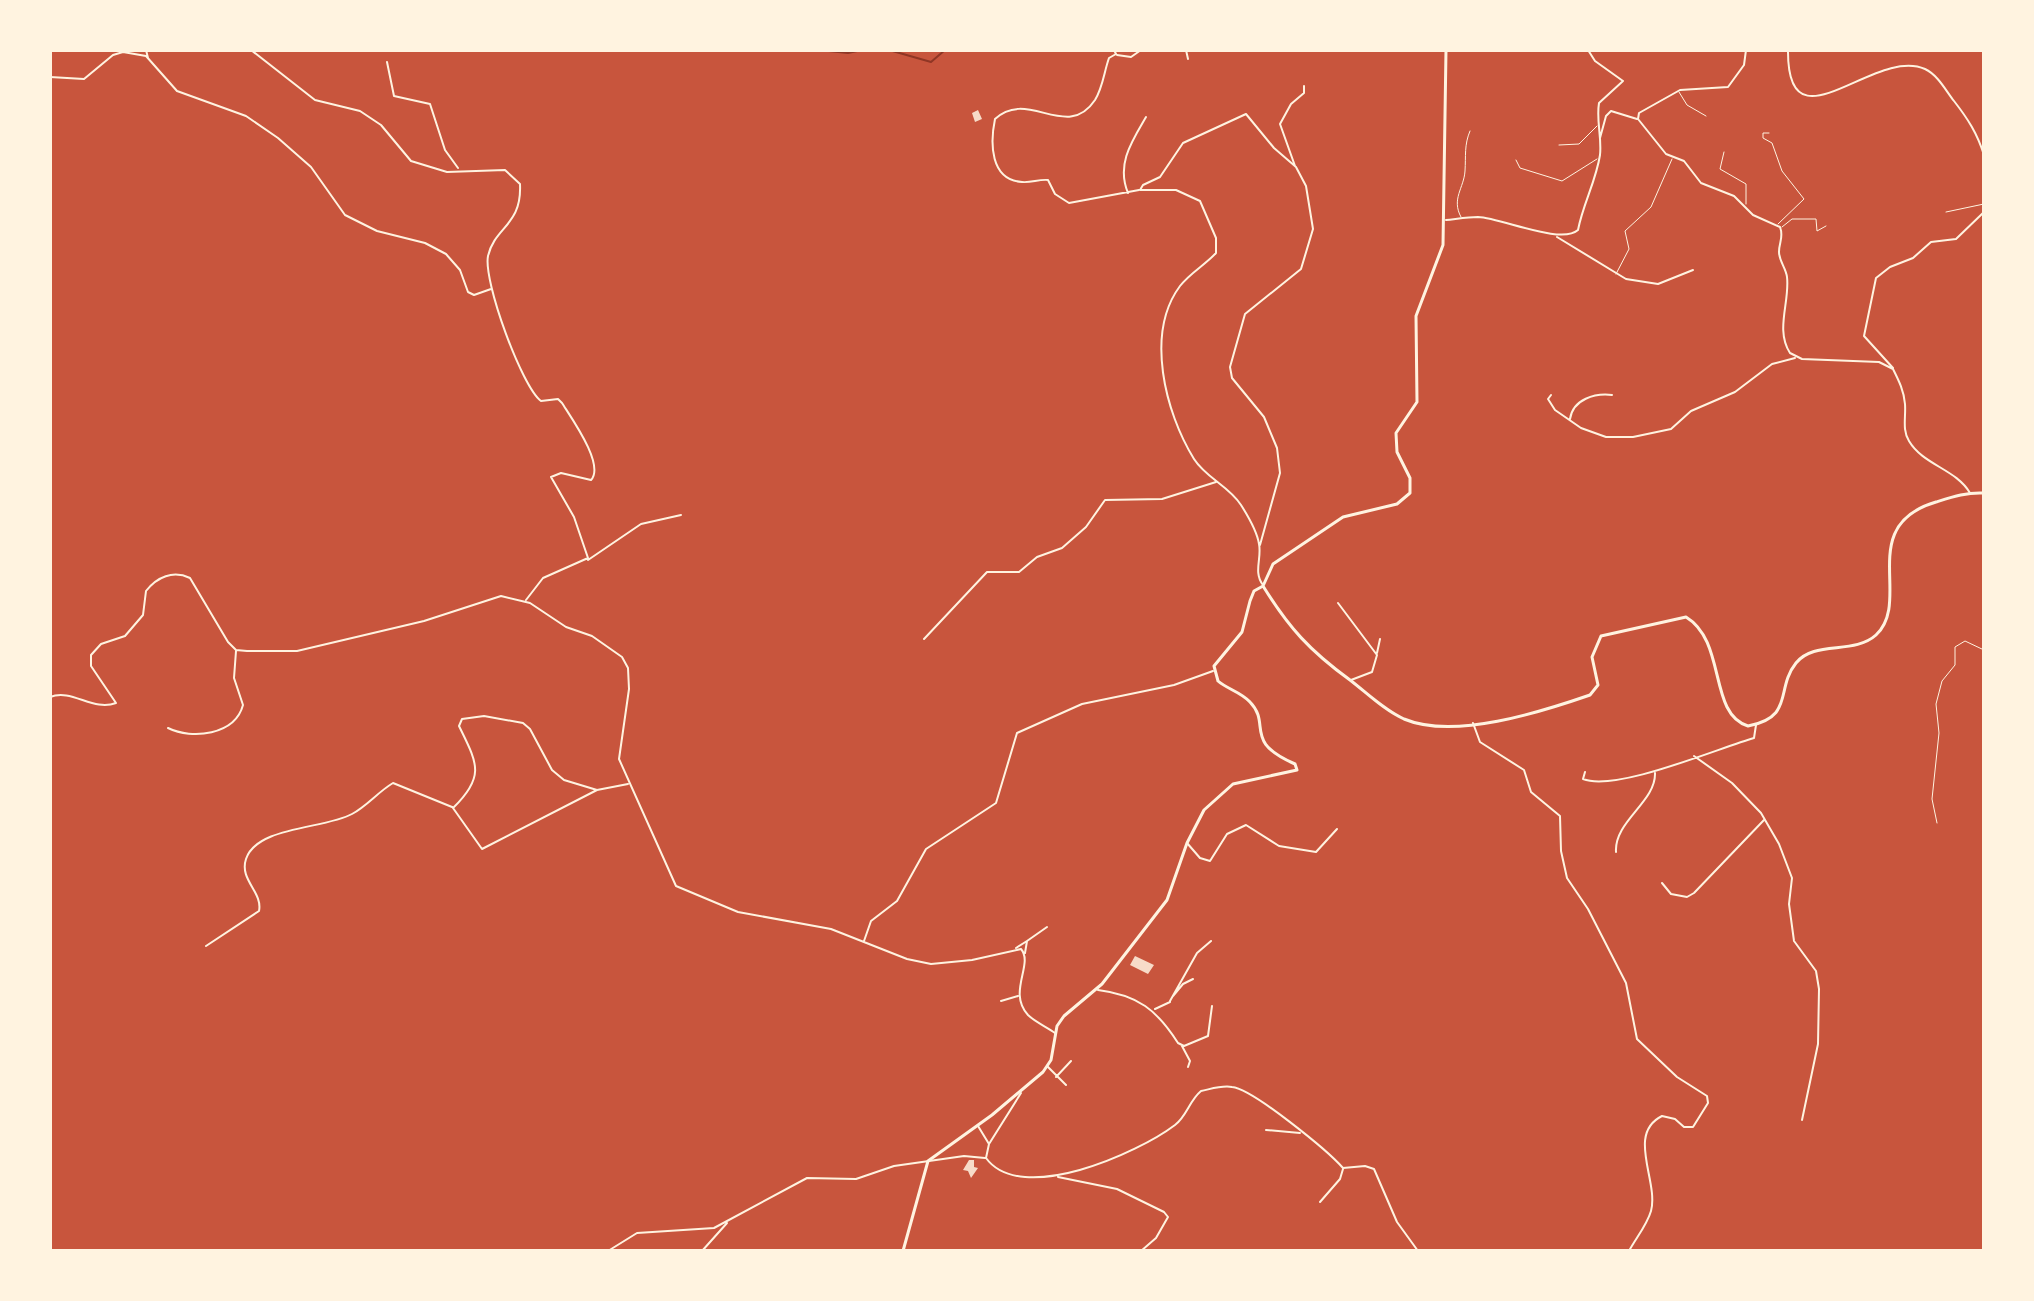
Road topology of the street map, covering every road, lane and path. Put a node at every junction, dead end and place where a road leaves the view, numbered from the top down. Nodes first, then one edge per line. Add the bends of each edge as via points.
1 (146, 50) edge
2 (251, 50) edge
3 (1141, 50) edge
4 (1186, 50) edge
5 (1446, 50) edge
6 (1588, 50) edge
7 (1746, 50) edge
8 (1788, 50) edge
9 (1115, 52) edge
10 (148, 59) junction
11 (1188, 59) dead end
12 (387, 62) dead end
13 (50, 77) edge
14 (1304, 86) dead end
15 (1679, 91) junction
16 (1706, 116) dead end
17 (1146, 117) dead end
18 (1638, 119) junction
19 (1597, 126) junction
20 (1470, 131) dead end
21 (1769, 133) dead end
22 (1600, 138) junction
23 (1559, 145) dead end
24 (1724, 152) dead end
25 (1984, 155) edge
26 (1674, 157) junction
27 (1599, 159) junction
28 (1516, 160) dead end
29 (1296, 167) junction
30 (458, 168) dead end
31 (1140, 190) junction
32 (1128, 193) junction
33 (1984, 204) edge
34 (1745, 208) junction
35 (1946, 212) dead end
36 (1984, 212) edge
37 (1462, 218) junction
38 (1446, 220) junction
39 (1776, 225) junction
40 (1826, 226) dead end
41 (1780, 229) junction
42 (1554, 234) junction
43 (1693, 270) dead end
44 (1616, 274) junction
45 (491, 289) junction
46 (1796, 358) junction
47 (1893, 369) junction
48 (1551, 395) dead end
49 (1612, 395) dead end
50 (1571, 422) junction
51 (1218, 482) junction
52 (1970, 493) junction
53 (1984, 493) edge
54 (681, 515) dead end
55 (1260, 545) junction
56 (587, 561) junction
57 (1263, 586) junction
58 (526, 601) junction
59 (1338, 603) dead end
60 (924, 639) dead end
61 (1380, 639) dead end
62 (1374, 640) dead end
63 (1374, 647) junction
64 (236, 650) junction
65 (1984, 650) edge
66 (1377, 654) junction
67 (1213, 671) junction
68 (1350, 680) junction
69 (50, 697) edge
70 (1473, 723) junction
71 (1756, 724) junction
72 (168, 728) dead end
73 (1694, 756) junction
74 (1655, 771) junction
75 (1585, 772) dead end
76 (629, 784) junction
77 (597, 790) junction
78 (453, 808) junction
79 (1765, 819) junction
80 (1937, 823) dead end
81 (1337, 829) dead end
82 (1187, 843) junction
83 (1616, 852) dead end
84 (1662, 883) dead end
85 (1047, 927) dead end
86 (1027, 941) junction
87 (1211, 941) dead end
88 (864, 942) junction
89 (206, 946) dead end
90 (1015, 949) junction
91 (1025, 954) junction
92 (1193, 979) dead end
93 (1097, 989) junction
94 (1019, 996) junction
95 (1001, 1001) dead end
96 (1170, 1001) junction
97 (1212, 1006) dead end
98 (1154, 1009) junction
99 (1056, 1033) junction
100 (1181, 1045) junction
101 (1071, 1061) dead end
102 (1047, 1066) junction
103 (1188, 1067) dead end
104 (1056, 1077) junction
105 (1066, 1085) dead end
106 (1022, 1092) junction
107 (1802, 1120) dead end
108 (978, 1126) junction
109 (1266, 1130) dead end
110 (1301, 1133) junction
111 (989, 1144) junction
112 (986, 1158) junction
113 (928, 1161) junction
114 (1343, 1168) junction
115 (1056, 1176) junction
116 (1320, 1202) dead end
117 (728, 1222) junction
118 (608, 1251) edge
119 (702, 1251) edge
120 (903, 1251) edge
121 (1141, 1251) edge
122 (1418, 1251) edge
123 (1629, 1251) edge

1 - 10 street
2 - 45 street via 315,100 360,111 381,125 411,161 447,172 512,174 520,184 520,207 488,254
3 - 9 street via 1131,57
4 - 11 street
5 - 38 street
6 - 19 street via 1623,81 1599,103
7 - 15 street via 1744,65 1728,87
8 - 25 street via 1791,83 1811,97 1900,65 1931,72 1972,122
9 - 32 street via 1098,96 1077,114 1060,118 1026,108 1004,111 995,119 991,155 1006,176 1026,183 1048,180 1059,198 1069,203
10 - 13 street via 123,52 84,79
10 - 45 street via 177,91 246,116 278,138 311,167 345,215 377,231 439,249 454,262 468,292
12 - 30 street via 392,93 401,100 430,104 445,150
14 - 29 street via 1280,124
15 - 16 lane via 1687,105
15 - 18 street via 1655,102
17 - 32 street via 1126,153
18 - 22 street via 1611,111
18 - 26 street
19 - 22 street
19 - 23 lane via 1579,144
20 - 37 lane via 1457,199
21 - 39 lane via 1763,138 1772,143 1782,171 1804,199
22 - 27 street
24 - 34 lane via 1720,169 1746,184
26 - 34 street via 1684,161 1701,183 1734,196
26 - 44 lane via 1651,207 1625,231 1629,249
27 - 28 lane via 1562,181 1520,168
27 - 42 street via 1578,230
29 - 31 street via 1246,114 1183,143 1160,177
29 - 55 street via 1308,194 1312,234 1306,260 1296,275 1245,314 1230,367 1232,378 1274,438 1280,473
31 - 32 street
31 - 51 street via 1176,190 1200,201 1218,248 1179,287 1160,337 1166,386 1195,460
33 - 35 lane
34 - 39 street
36 - 47 street via 1956,239 1931,242 1876,278 1864,336
37 - 38 street
37 - 42 street via 1501,220
38 - 57 street via 1443,245 1416,316 1417,402 1396,433 1410,493 1397,504 1343,517 1322,529 1273,564
39 - 41 street
40 - 41 lane via 1817,231 1816,219 1792,219
41 - 46 street via 1787,279 1785,339
42 - 44 street
43 - 44 street via 1658,284
45 - 56 street via 532,392 545,403 558,399 592,452 591,480 561,473 551,477 579,528
46 - 47 street via 1879,362
46 - 50 street via 1772,364 1728,396 1691,411 1661,432 1613,438
47 - 52 street via 1903,392 1910,443
48 - 50 street via 1549,403
49 - 50 street via 1583,400 1571,411
51 - 55 street via 1241,505
51 - 60 street via 1162,499 1101,502 1086,527 1062,548 1037,557 1019,572 987,572
52 - 53 street
52 - 71 street via 1904,516 1892,545 1887,609 1877,634 1865,643 1801,658 1780,709
54 - 56 street via 641,524
55 - 57 street via 1258,573
56 - 58 street via 543,578
57 - 67 street via 1254,591 1242,632 1221,653
57 - 68 street via 1304,645
58 - 64 street via 501,596 424,621 297,651
58 - 76 street via 622,657 629,689 619,759
59 - 63 street
61 - 66 street
62 - 63 street
63 - 66 street
64 - 69 street via 190,578 173,575 150,585 143,597 143,615 125,636 101,644 91,655 91,666 116,703 94,704 60,693
64 - 72 street via 234,678 243,705 238,715 213,732
65 - 80 path via 1965,641 1955,647 1955,665 1942,681 1936,704 1939,733 1932,799
66 - 68 street via 1372,672
67 - 82 street via 1221,684 1250,702 1263,742 1297,766 1294,773 1233,784 1204,810
67 - 88 street via 1174,685 1082,704 1017,733 996,803 926,849 897,901 871,921
68 - 70 street via 1407,720 1441,727
70 - 71 street via 1590,695 1598,685 1592,657 1601,636 1686,617 1698,627 1715,658 1730,715 1740,723
70 - 123 street via 1480,742 1524,770 1531,792 1560,816 1567,878 1626,983 1637,1039 1677,1077 1707,1096 1693,1127 1662,1116 1648,1128 1644,1154 1652,1181 1651,1211
71 - 73 street via 1754,738
73 - 74 street
73 - 79 street via 1732,783
74 - 75 street via 1592,783 1583,779
74 - 83 street via 1653,787 1629,817
76 - 77 street
76 - 88 street via 676,886 738,912 831,929
77 - 78 street via 482,849
77 - 78 street via 559,777 523,723 475,715 462,719 459,726 471,747 476,776 469,793
78 - 89 street via 393,783 353,813 268,838 251,850 245,865 260,899 259,911
79 - 84 street via 1694,893 1671,894
79 - 107 street via 1792,878 1794,941 1819,978 1818,1044
81 - 82 street via 1316,852 1279,846 1246,825 1227,834 1210,861
82 - 93 street via 1167,900
85 - 86 street
86 - 90 street
86 - 91 street
87 - 96 street via 1197,953
88 - 90 street via 931,964
90 - 91 street
91 - 94 street
92 - 96 street
93 - 98 street via 1133,996
93 - 99 street via 1064,1016
94 - 95 street
94 - 99 street via 1029,1016
96 - 98 street
97 - 100 street via 1208,1036
98 - 100 street
99 - 102 street
100 - 103 street
101 - 104 street
102 - 104 street
102 - 106 street
104 - 105 street
106 - 108 street
106 - 111 street
108 - 111 street
108 - 113 street
109 - 110 street
110 - 114 street
110 - 115 street via 1239,1089 1219,1088 1197,1093 1177,1124 1148,1141 1115,1158
111 - 112 street
112 - 113 street
112 - 115 street via 993,1168 1010,1174
113 - 117 street via 856,1179 807,1178
113 - 120 street
114 - 116 street
114 - 122 street via 1374,1169 1397,1222
115 - 121 street via 1117,1189 1164,1212 1168,1217 1163,1230
117 - 118 street via 714,1228 637,1233
117 - 119 street

